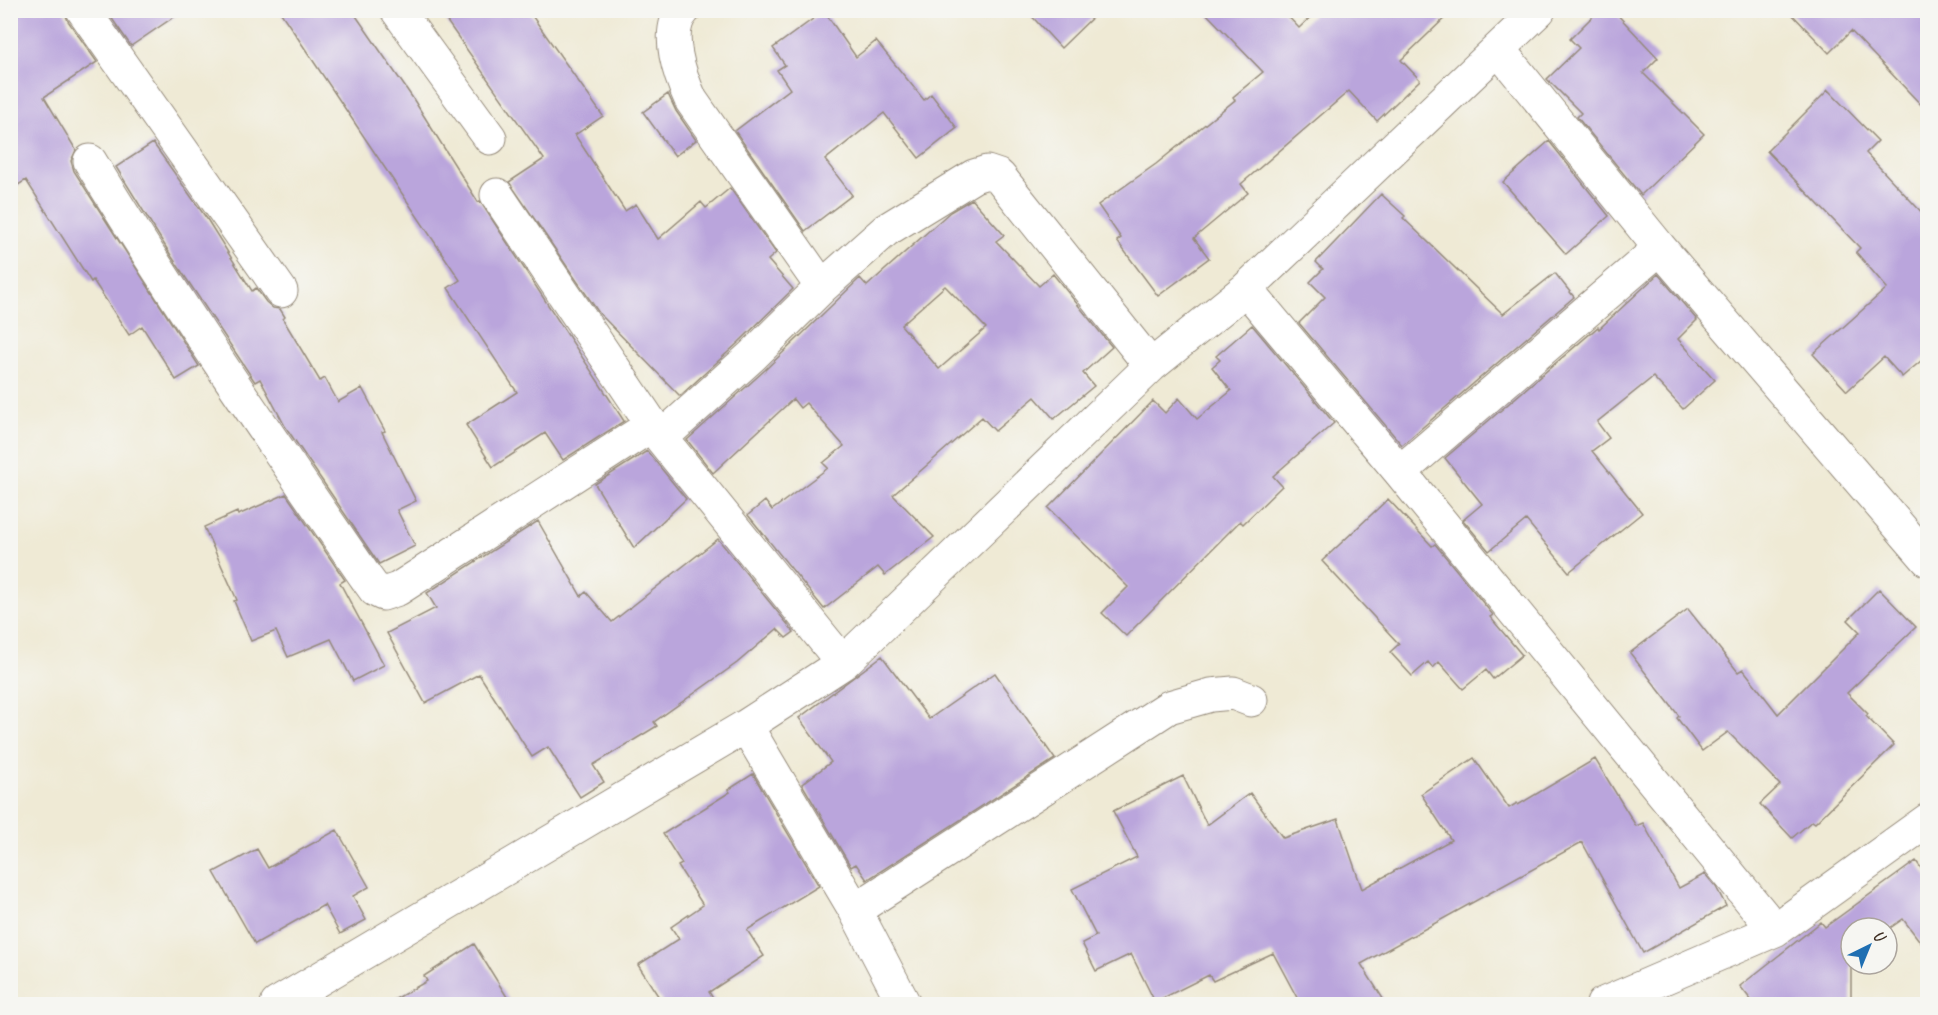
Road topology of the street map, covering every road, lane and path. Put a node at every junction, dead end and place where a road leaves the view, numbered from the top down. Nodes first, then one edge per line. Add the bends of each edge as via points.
1 (83, 10) edge
2 (397, 10) edge
3 (684, 10) edge
4 (1539, 10) edge
5 (1499, 50) junction
6 (490, 138) dead end
7 (90, 161) dead end
8 (497, 195) dead end
9 (1660, 248) junction
10 (822, 287) junction
11 (1246, 289) junction
12 (281, 291) dead end
13 (1151, 366) junction
14 (657, 432) junction
15 (1400, 472) junction
16 (1928, 560) edge
17 (843, 663) junction
18 (1251, 700) dead end
19 (746, 726) junction
20 (1928, 820) edge
21 (855, 910) junction
22 (1775, 930) junction
23 (277, 1005) edge
24 (904, 1005) edge
25 (1603, 1005) edge

1 - 12 street
2 - 6 street
3 - 10 street via 675,28 677,60 691,100
4 - 5 street
5 - 9 street
5 - 11 street
7 - 14 street via 149,258 248,405 367,579 383,594 398,589
8 - 14 street
9 - 15 street
9 - 16 street
10 - 13 street via 886,230 967,180 987,172 999,176
10 - 14 street via 752,356
11 - 13 street
11 - 15 street
13 - 17 street
14 - 17 street
15 - 22 street
17 - 19 street
18 - 21 street via 1233,693 1168,707
19 - 21 street
19 - 23 street
20 - 22 street
21 - 24 street
22 - 25 street

